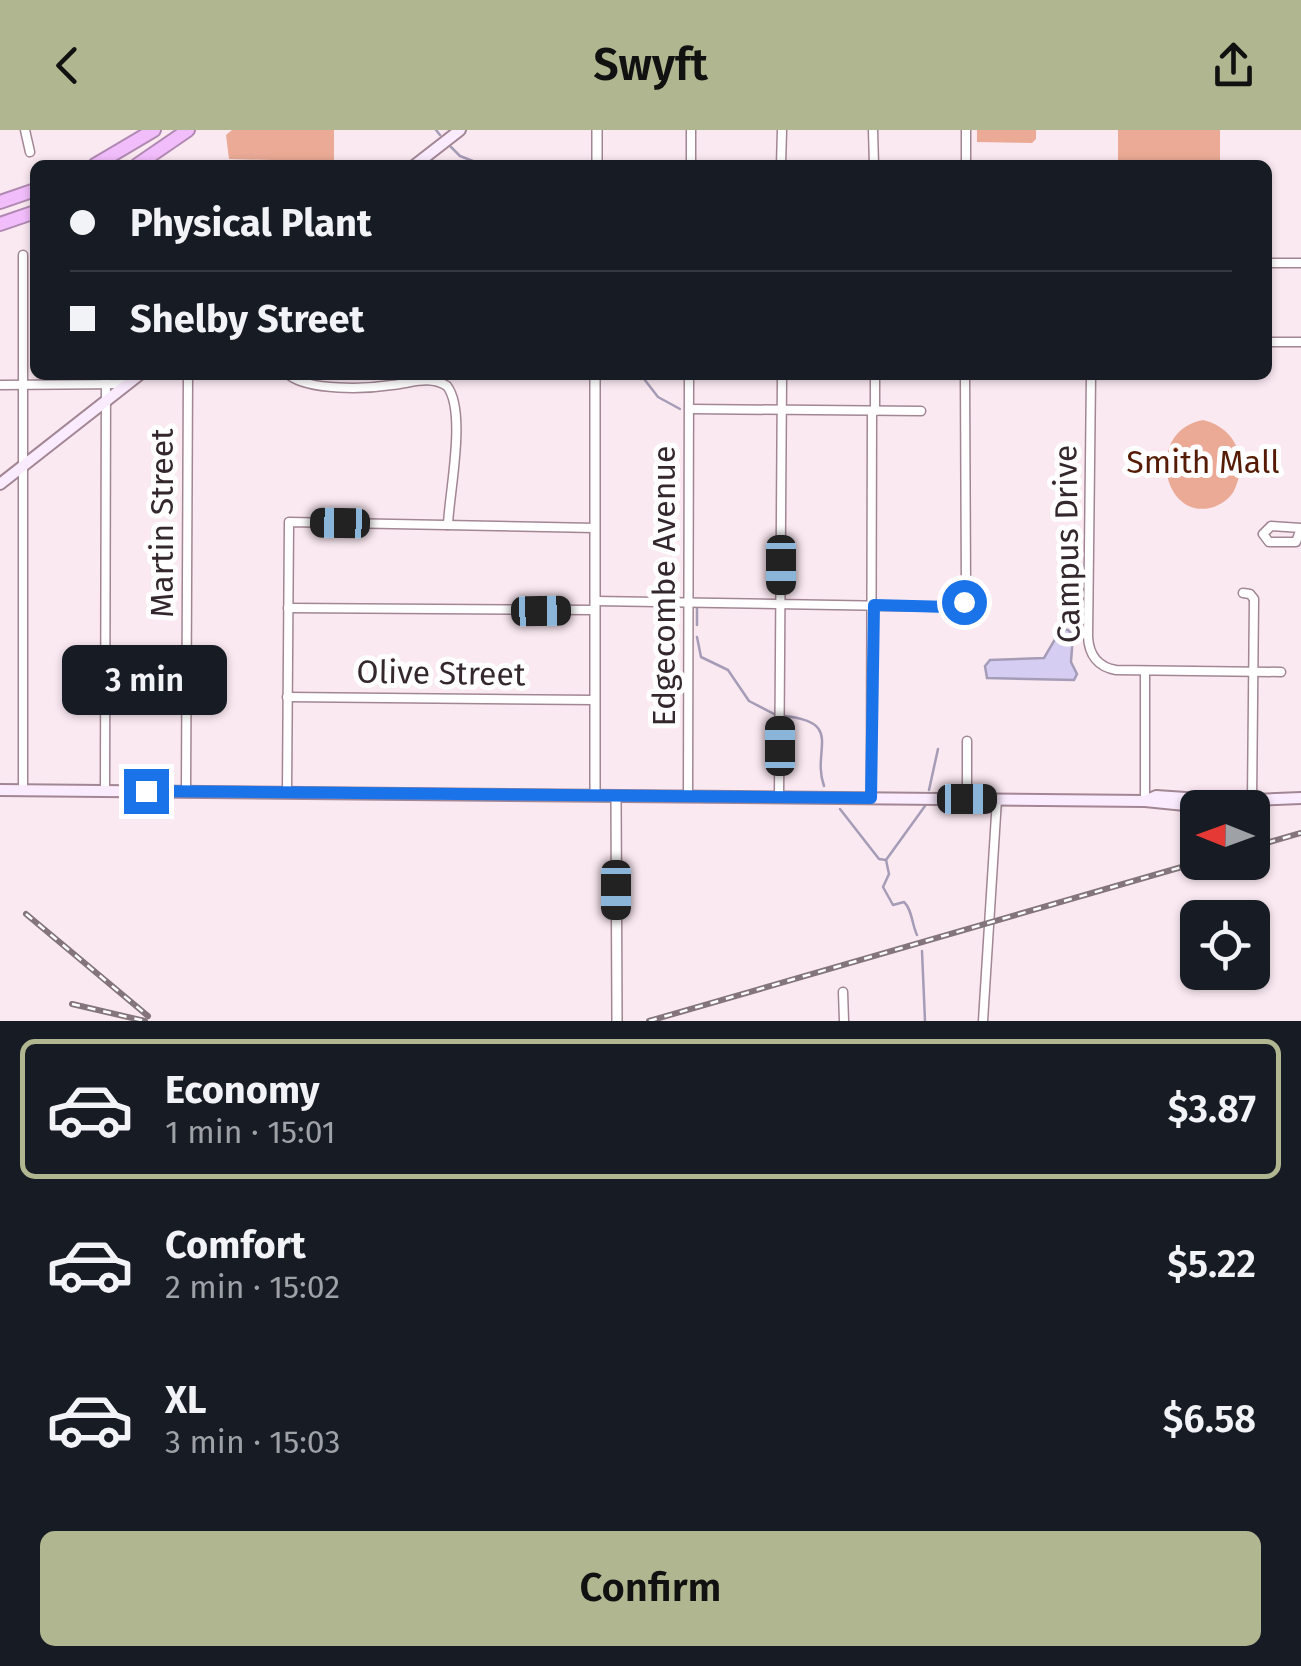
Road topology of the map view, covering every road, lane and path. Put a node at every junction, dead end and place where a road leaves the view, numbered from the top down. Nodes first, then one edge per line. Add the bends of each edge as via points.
1 (25, 130) edge
2 (154, 130) edge
3 (188, 130) edge
4 (460, 130) edge
5 (597, 130) edge
6 (691, 130) edge
7 (782, 130) edge
8 (873, 130) edge
9 (966, 130) edge
10 (30, 152) dead end
11 (103, 160) edge
12 (144, 160) edge
13 (421, 160) edge
14 (597, 160) edge
15 (691, 160) edge
16 (782, 160) edge
17 (874, 160) edge
18 (966, 160) edge
19 (30, 192) edge
20 (0, 202) edge
21 (30, 214) edge
22 (0, 224) edge
23 (24, 255) dead end
24 (1272, 263) edge
25 (1301, 263) edge
26 (1272, 342) edge
27 (1301, 342) edge
28 (92, 380) edge
29 (106, 380) edge
30 (110, 380) edge
31 (133, 380) edge
32 (188, 380) edge
33 (297, 380) edge
34 (595, 380) edge
35 (690, 380) edge
36 (782, 380) edge
37 (875, 380) edge
38 (965, 380) edge
39 (1090, 380) edge
40 (128, 384) junction
41 (0, 385) edge
42 (24, 385) junction
43 (106, 400) junction
44 (690, 409) junction
45 (782, 410) junction
46 (873, 411) junction
47 (920, 411) dead end
48 (25, 465) junction
49 (0, 484) edge
50 (448, 525) junction
51 (595, 528) junction
52 (1301, 528) edge
53 (1243, 593) dead end
54 (688, 602) junction
55 (781, 604) junction
56 (874, 605) junction
57 (595, 606) junction
58 (288, 608) junction
59 (1145, 670) junction
60 (1254, 672) junction
61 (1281, 672) dead end
62 (286, 697) junction
63 (595, 700) junction
64 (967, 741) dead end
65 (0, 790) edge
66 (23, 790) junction
67 (1252, 790) edge
68 (105, 791) junction
69 (186, 791) junction
70 (287, 792) junction
71 (595, 796) junction
72 (616, 796) junction
73 (688, 796) junction
74 (779, 797) junction
75 (871, 798) junction
76 (967, 799) junction
77 (997, 799) junction
78 (1144, 801) junction
79 (1270, 802) edge
80 (1301, 802) edge
81 (1180, 805) edge
82 (844, 992) dead end
83 (616, 1021) edge
84 (844, 1021) edge
85 (984, 1021) edge

1 - 10 street
2 - 11 highway
3 - 12 highway
4 - 13 main road
5 - 14 street
6 - 15 street
7 - 16 street
8 - 17 street
9 - 18 street
19 - 20 highway
21 - 22 highway
23 - 42 street
24 - 25 street
26 - 27 street
28 - 42 street
29 - 43 street
30 - 40 street
31 - 40 main road
32 - 69 street, Martin Street
33 - 50 street via 316,386 444,384 453,394 455,480
34 - 51 street
35 - 44 street, Edgecombe Avenue
36 - 45 street
37 - 46 street
38 - 56 street via 962,604
39 - 59 street, Campus Drive via 1089,647 1108,668
40 - 43 main road
41 - 42 street
42 - 48 street
43 - 48 main road
43 - 68 street
44 - 45 street
44 - 54 street, Edgecombe Avenue
45 - 46 street
45 - 55 street
46 - 47 street
46 - 56 street
48 - 49 main road
48 - 66 street
50 - 51 street
50 - 58 street via 289,522
51 - 57 street
52 - 52 street via 1269,527 1264,538 1294,542
53 - 60 street via 1254,598
54 - 55 street
54 - 57 street
54 - 73 street, Edgecombe Avenue
55 - 56 street
55 - 74 street
56 - 75 street
57 - 58 street
57 - 63 street
58 - 62 street
59 - 60 street, Campus Drive
59 - 78 street
60 - 61 street, Campus Drive
60 - 67 street
62 - 63 street, Olive Street
62 - 70 street
63 - 71 street
64 - 76 street
65 - 66 main road
66 - 68 main road
68 - 69 main road
69 - 70 main road
70 - 71 main road
71 - 72 main road
72 - 73 main road
72 - 83 street
73 - 74 main road
74 - 75 main road
75 - 76 main road
76 - 77 main road
77 - 78 main road
77 - 85 street
78 - 81 main road
79 - 80 main road
82 - 84 street

